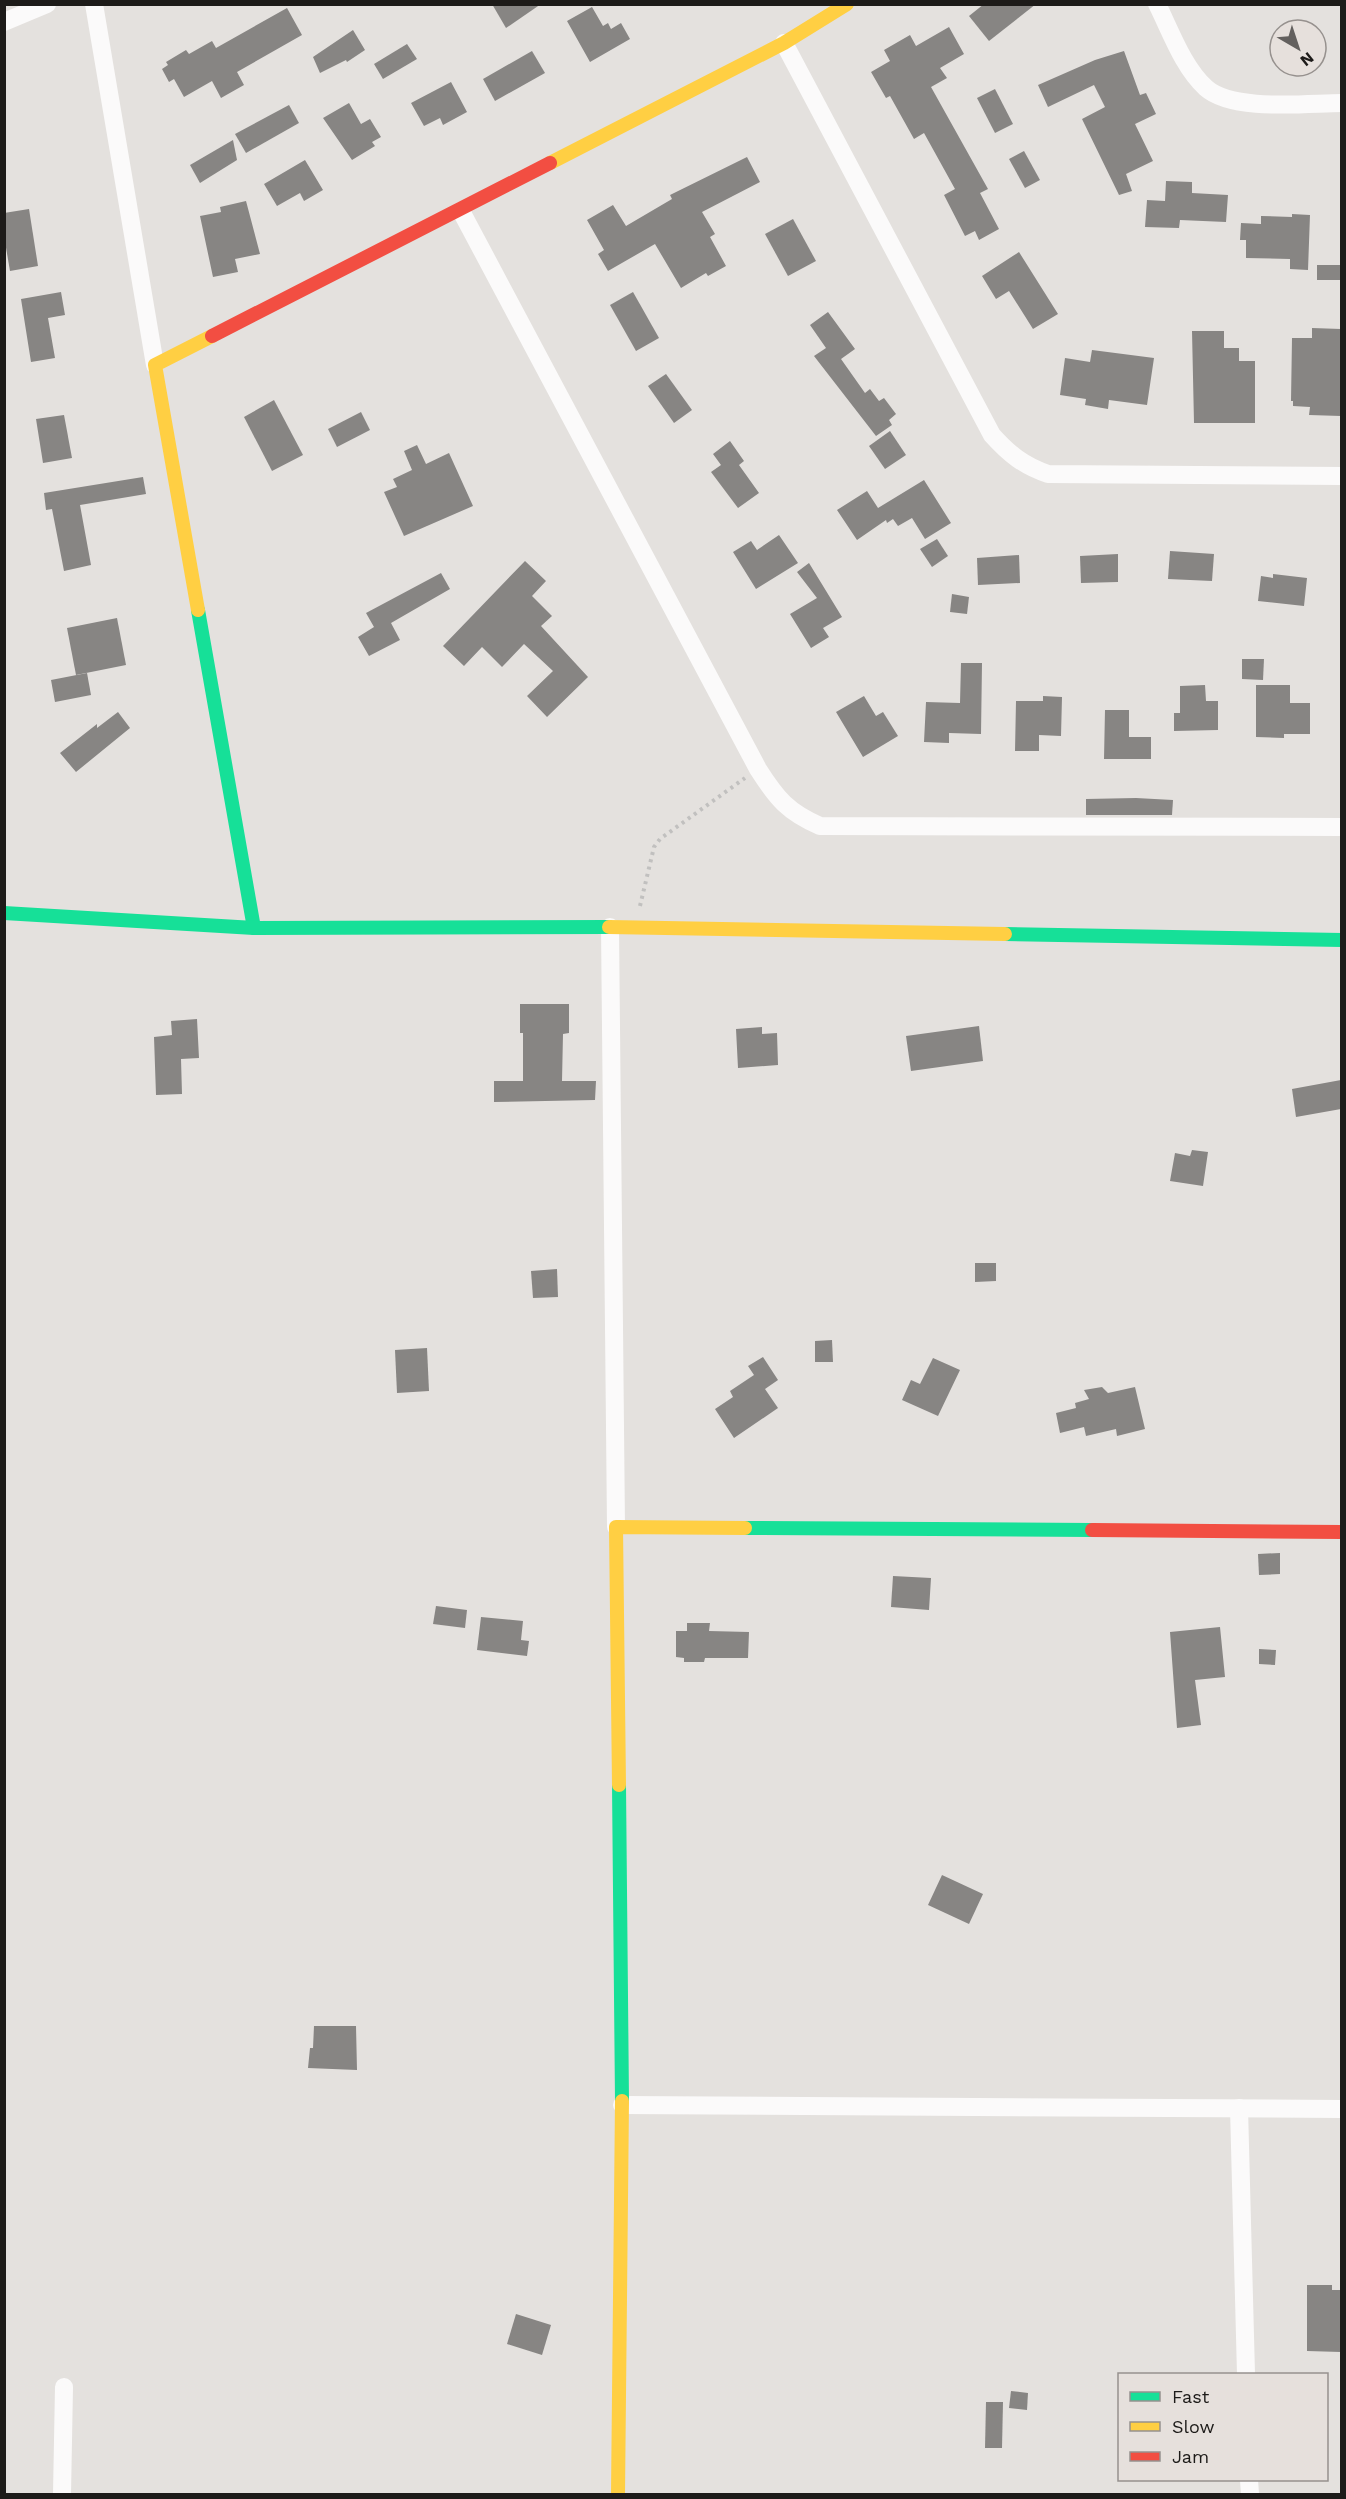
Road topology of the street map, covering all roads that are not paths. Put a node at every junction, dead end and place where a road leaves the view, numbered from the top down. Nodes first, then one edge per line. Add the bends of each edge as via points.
1 (47, 4) edge
2 (94, 4) edge
3 (846, 4) edge
4 (1157, 4) edge
5 (4, 22) edge
6 (784, 44) junction
7 (1341, 103) edge
8 (461, 211) junction
9 (155, 365) junction
10 (1341, 476) edge
11 (1341, 827) edge
12 (4, 913) edge
13 (610, 927) junction
14 (254, 928) junction
15 (1341, 940) edge
16 (616, 1527) junction
17 (1341, 1532) edge
18 (622, 2105) junction
19 (1239, 2108) junction
20 (1341, 2109) edge
21 (1246, 2373) edge
22 (64, 2387) dead end
23 (62, 2494) edge
24 (618, 2494) edge

1 - 5 street
2 - 9 street
3 - 6 street
4 - 7 street via 1192,70 1206,88 1222,98
6 - 8 street
6 - 10 street via 992,435 1009,453 1048,474
8 - 9 street
8 - 11 street via 758,769 795,815 820,826
9 - 14 street
12 - 14 street
13 - 14 street
13 - 15 street
13 - 16 street
16 - 17 street
16 - 18 street
18 - 19 street
18 - 24 street
19 - 20 street
19 - 21 street
22 - 23 street

